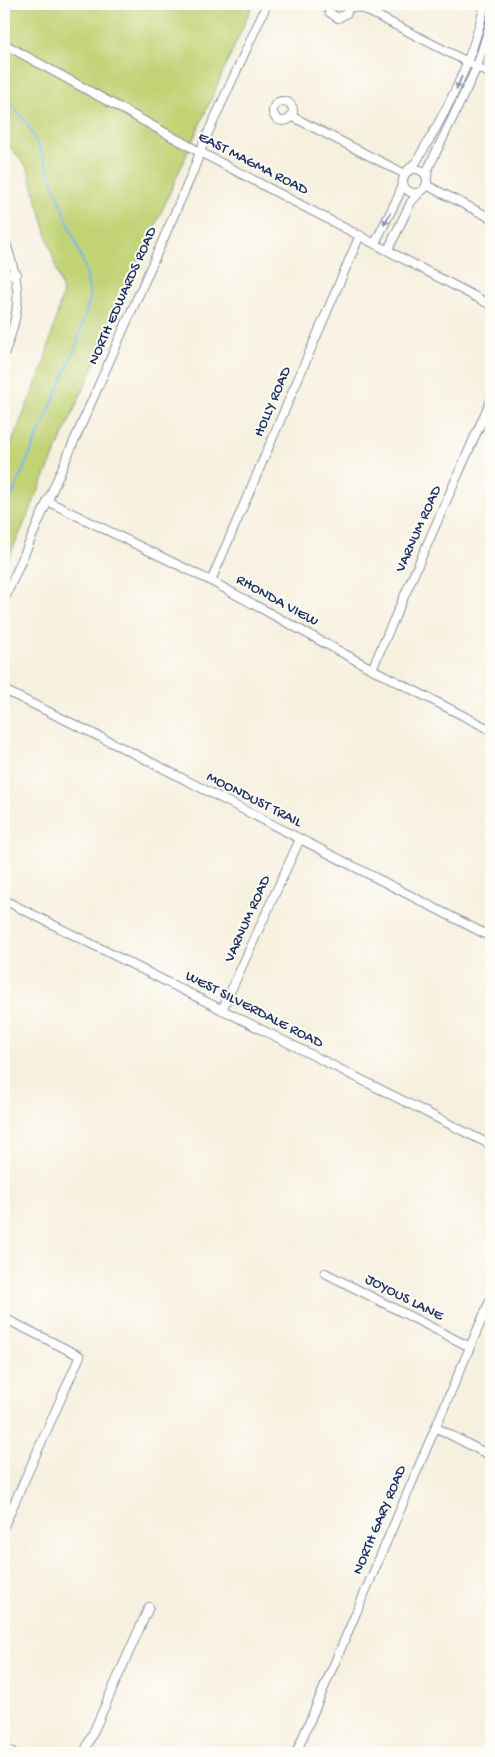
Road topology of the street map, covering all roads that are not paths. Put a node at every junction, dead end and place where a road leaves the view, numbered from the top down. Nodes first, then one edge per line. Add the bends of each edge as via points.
1 (267, 4) edge
2 (329, 4) edge
3 (485, 4) edge
4 (348, 5) edge
5 (491, 20) edge
6 (4, 44) edge
7 (468, 62) junction
8 (477, 68) junction
9 (491, 74) edge
10 (291, 116) dead end
11 (200, 152) junction
12 (405, 175) junction
13 (425, 185) junction
14 (491, 218) edge
15 (360, 235) junction
16 (4, 238) edge
17 (375, 242) junction
18 (388, 250) junction
19 (16, 274) junction
20 (4, 275) edge
21 (491, 305) edge
22 (4, 354) edge
23 (491, 400) edge
24 (47, 501) junction
25 (212, 581) junction
26 (4, 600) edge
27 (372, 670) junction
28 (4, 690) edge
29 (491, 730) edge
30 (300, 839) junction
31 (4, 900) edge
32 (491, 937) edge
33 (222, 1010) junction
34 (491, 1145) edge
35 (325, 1273) dead end
36 (491, 1298) edge
37 (4, 1318) edge
38 (470, 1347) junction
39 (435, 1427) junction
40 (491, 1456) edge
41 (4, 1526) edge
42 (149, 1607) dead end
43 (4, 1748) edge
44 (14, 1753) edge
45 (84, 1753) edge
46 (296, 1753) edge

1 - 11 street, NORTH EDWARDS ROAD
2 - 4 street via 329,12 338,18 347,13
3 - 7 street
4 - 7 street via 362,8
5 - 8 street
6 - 11 street, EAST MAGMA ROAD
7 - 8 street
7 -> 12 street via 449,106
8 - 9 street
8 - 13 street via 428,169
10 - 12 street
11 - 15 street, EAST MAGMA ROAD
11 - 24 street, NORTH EDWARDS ROAD
12 - 13 street via 419,169
12 - 13 street via 409,191
12 -> 17 street via 400,195
13 - 14 street
13 - 18 street via 411,202
15 - 17 street, EAST MAGMA ROAD
15 - 25 street, HOLLY ROAD
16 - 19 street
17 - 18 street, EAST MAGMA ROAD
18 - 21 street, EAST MAGMA ROAD
19 - 20 street
19 - 22 street via 18,310
23 - 27 street, VARNUM ROAD
24 - 25 street, RHONDA VIEW
24 - 26 street, NORTH EDWARDS ROAD
25 - 27 street, RHONDA VIEW
27 - 29 street, RHONDA VIEW
28 - 30 street, MOONDUST TRAIL
30 - 32 street, MOONDUST TRAIL
30 - 33 street, VARNUM ROAD
31 - 33 street, WEST SILVERDALE ROAD
33 - 34 street, WEST SILVERDALE ROAD
35 - 38 street, JOYOUS LANE
36 - 38 street, NORTH GARY ROAD
37 - 41 street via 80,1356
38 - 39 street, NORTH GARY ROAD
39 - 40 street
39 - 46 street, NORTH GARY ROAD
42 - 45 street
43 - 44 street

